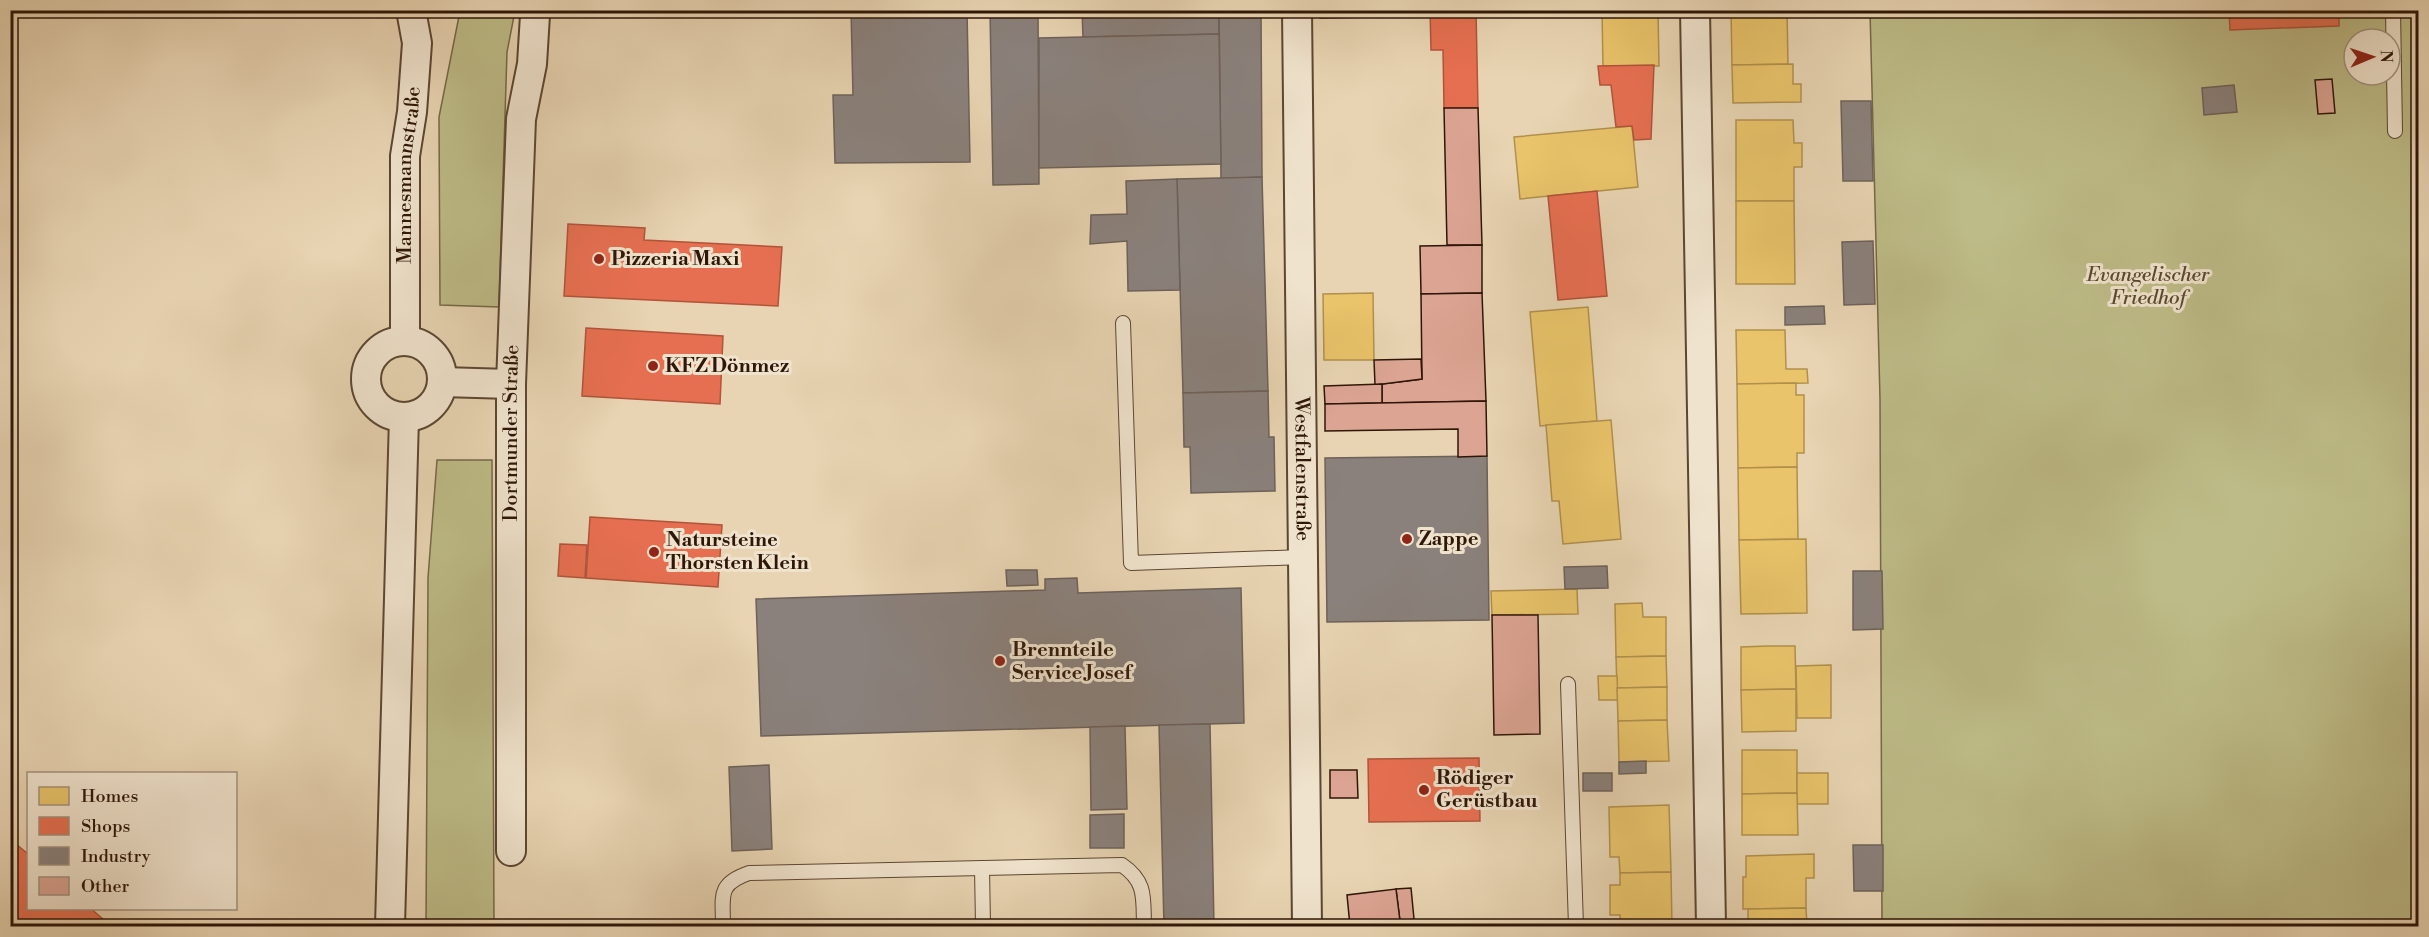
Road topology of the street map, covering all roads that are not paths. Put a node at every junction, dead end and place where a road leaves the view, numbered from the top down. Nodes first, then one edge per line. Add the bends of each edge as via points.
1 (411, 10) edge
2 (1297, 10) edge
3 (1695, 10) edge
4 (2393, 10) edge
5 (535, 15) dead end
6 (2395, 130) dead end
7 (1123, 323) dead end
8 (405, 341) junction
9 (442, 382) junction
10 (511, 384) junction
11 (404, 417) junction
12 (1303, 557) junction
13 (1568, 684) dead end
14 (511, 851) dead end
15 (982, 868) junction
16 (390, 927) edge
17 (723, 927) edge
18 (983, 927) edge
19 (1144, 927) edge
20 (1307, 927) edge
21 (1576, 927) edge
22 (1711, 927) edge

1 - 8 street, Mannesmannstraße via 417,43 405,156
2 - 12 street, Westfalenstraße
3 - 22 street
4 - 6 lane
5 - 10 street, Dortmunder Straße via 532,64 520,119
7 - 12 lane via 1131,563
8 - 9 street via 420,344 432,354 440,367
8 - 11 street via 394,342 374,355 366,376 372,400 391,415
9 - 10 street
9 - 11 street via 439,393 425,410
10 - 14 street, Dortmunder Straße
11 - 16 street
12 - 20 street, Westfalenstraße
13 - 21 lane
15 - 17 lane via 750,873 732,879 723,893
15 - 18 lane
15 - 19 lane via 1122,864 1140,881

